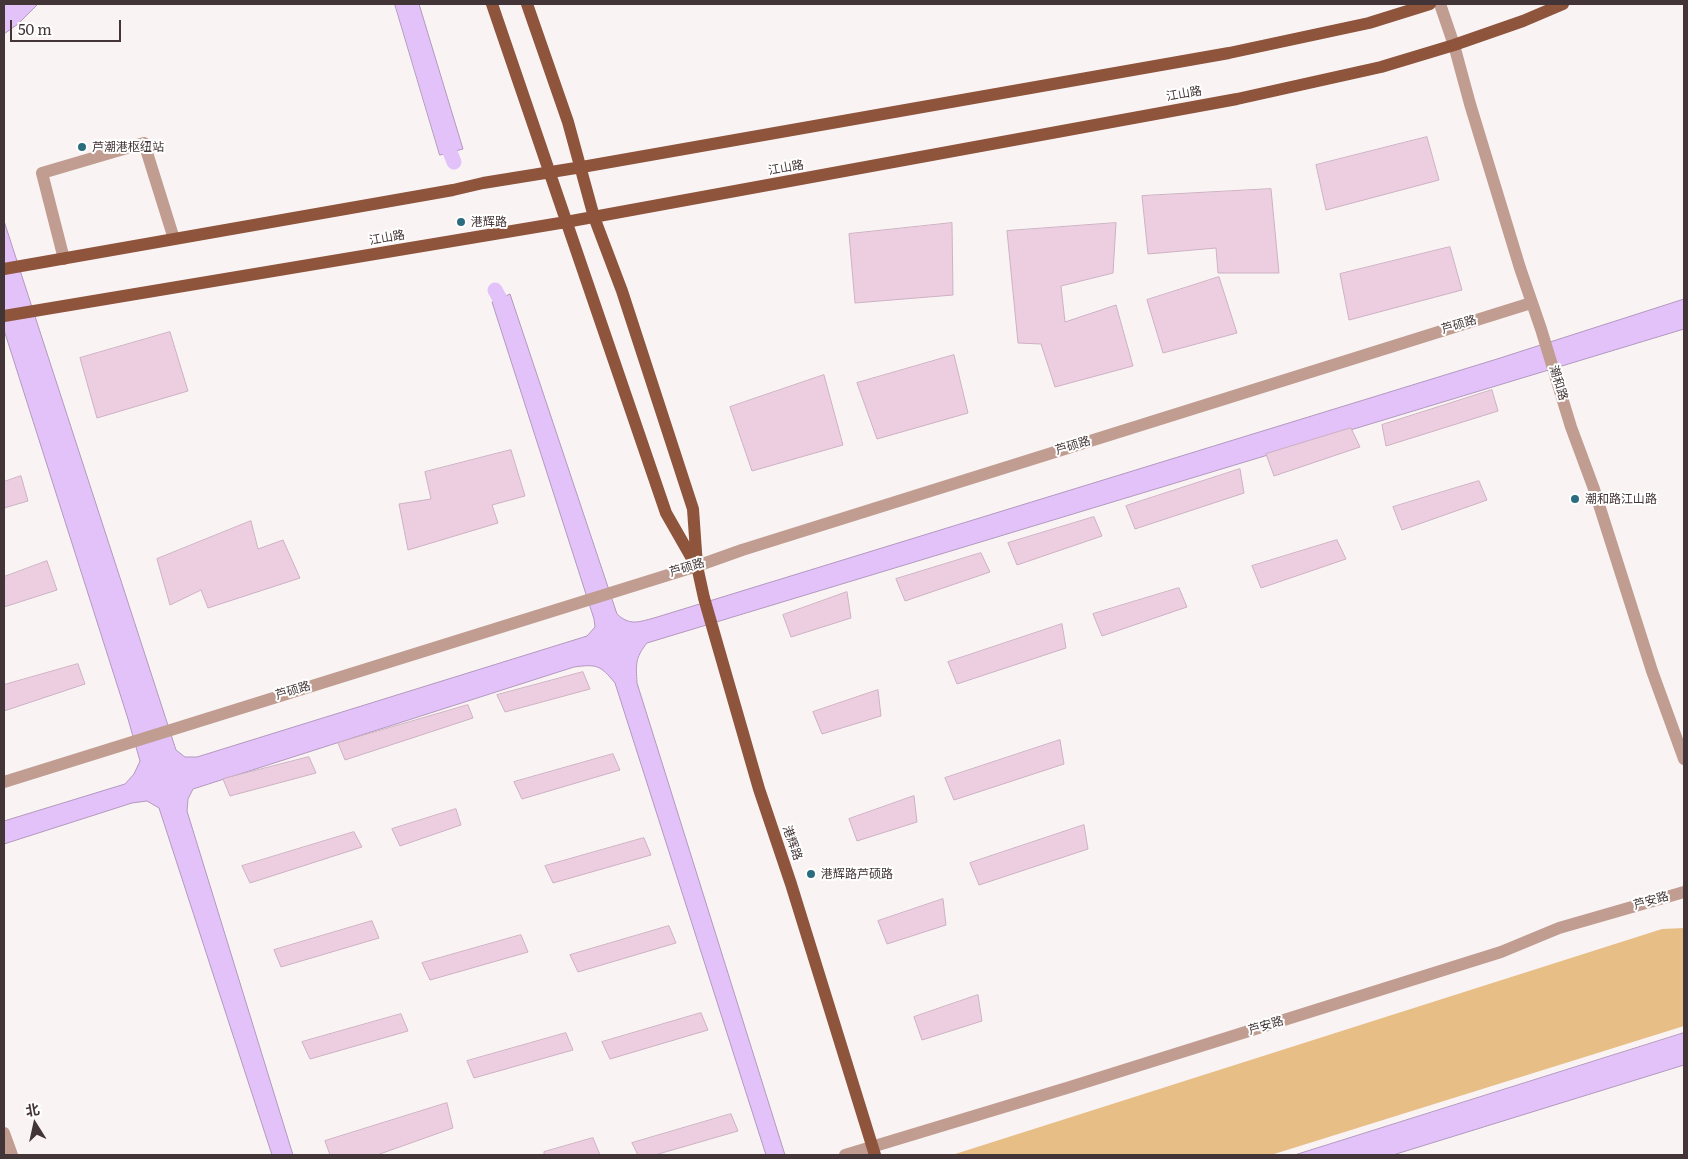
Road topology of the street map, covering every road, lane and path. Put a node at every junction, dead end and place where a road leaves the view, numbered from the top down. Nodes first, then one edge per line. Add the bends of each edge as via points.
1 (492, 4) edge
2 (527, 4) edge
3 (1430, 4) edge
4 (1440, 4) edge
5 (1563, 4) edge
6 (1454, 45) junction
7 (582, 167) junction
8 (549, 172) junction
9 (594, 217) junction
10 (566, 222) junction
11 (174, 239) junction
12 (64, 259) junction
13 (4, 269) edge
14 (1531, 303) junction
15 (4, 316) edge
16 (697, 566) junction
17 (1684, 759) edge
18 (4, 782) edge
19 (1684, 892) edge
20 (4, 1133) edge
21 (873, 1151) edge
22 (12, 1155) edge
23 (846, 1155) edge

1 - 8 main road, 港辉路
2 - 7 main road, 港辉路
3 - 7 main road via 1369,22 1229,53
4 - 6 street, 潮和路
5 - 6 main road, 江山路
6 - 9 main road, 江山路 via 1381,67 1238,99
6 - 14 street, 潮和路
7 - 8 main road
7 - 9 main road, 港辉路
8 - 10 main road, 港辉路
8 - 11 main road
9 - 10 main road, 江山路
9 - 16 main road, 港辉路 via 622,291 693,509
10 - 15 main road, 江山路
10 - 16 main road, 港辉路 via 666,513
11 - 12 main road
11 - 12 street via 144,142 42,173
12 - 13 main road
14 - 16 street, 芦硕路
14 - 17 street, 潮和路
16 - 18 street, 芦硕路
16 - 21 main road, 港辉路 via 759,789
19 - 21 street, 芦安路 via 1559,928 1501,952
20 - 22 street
21 - 23 street, 芦安路

